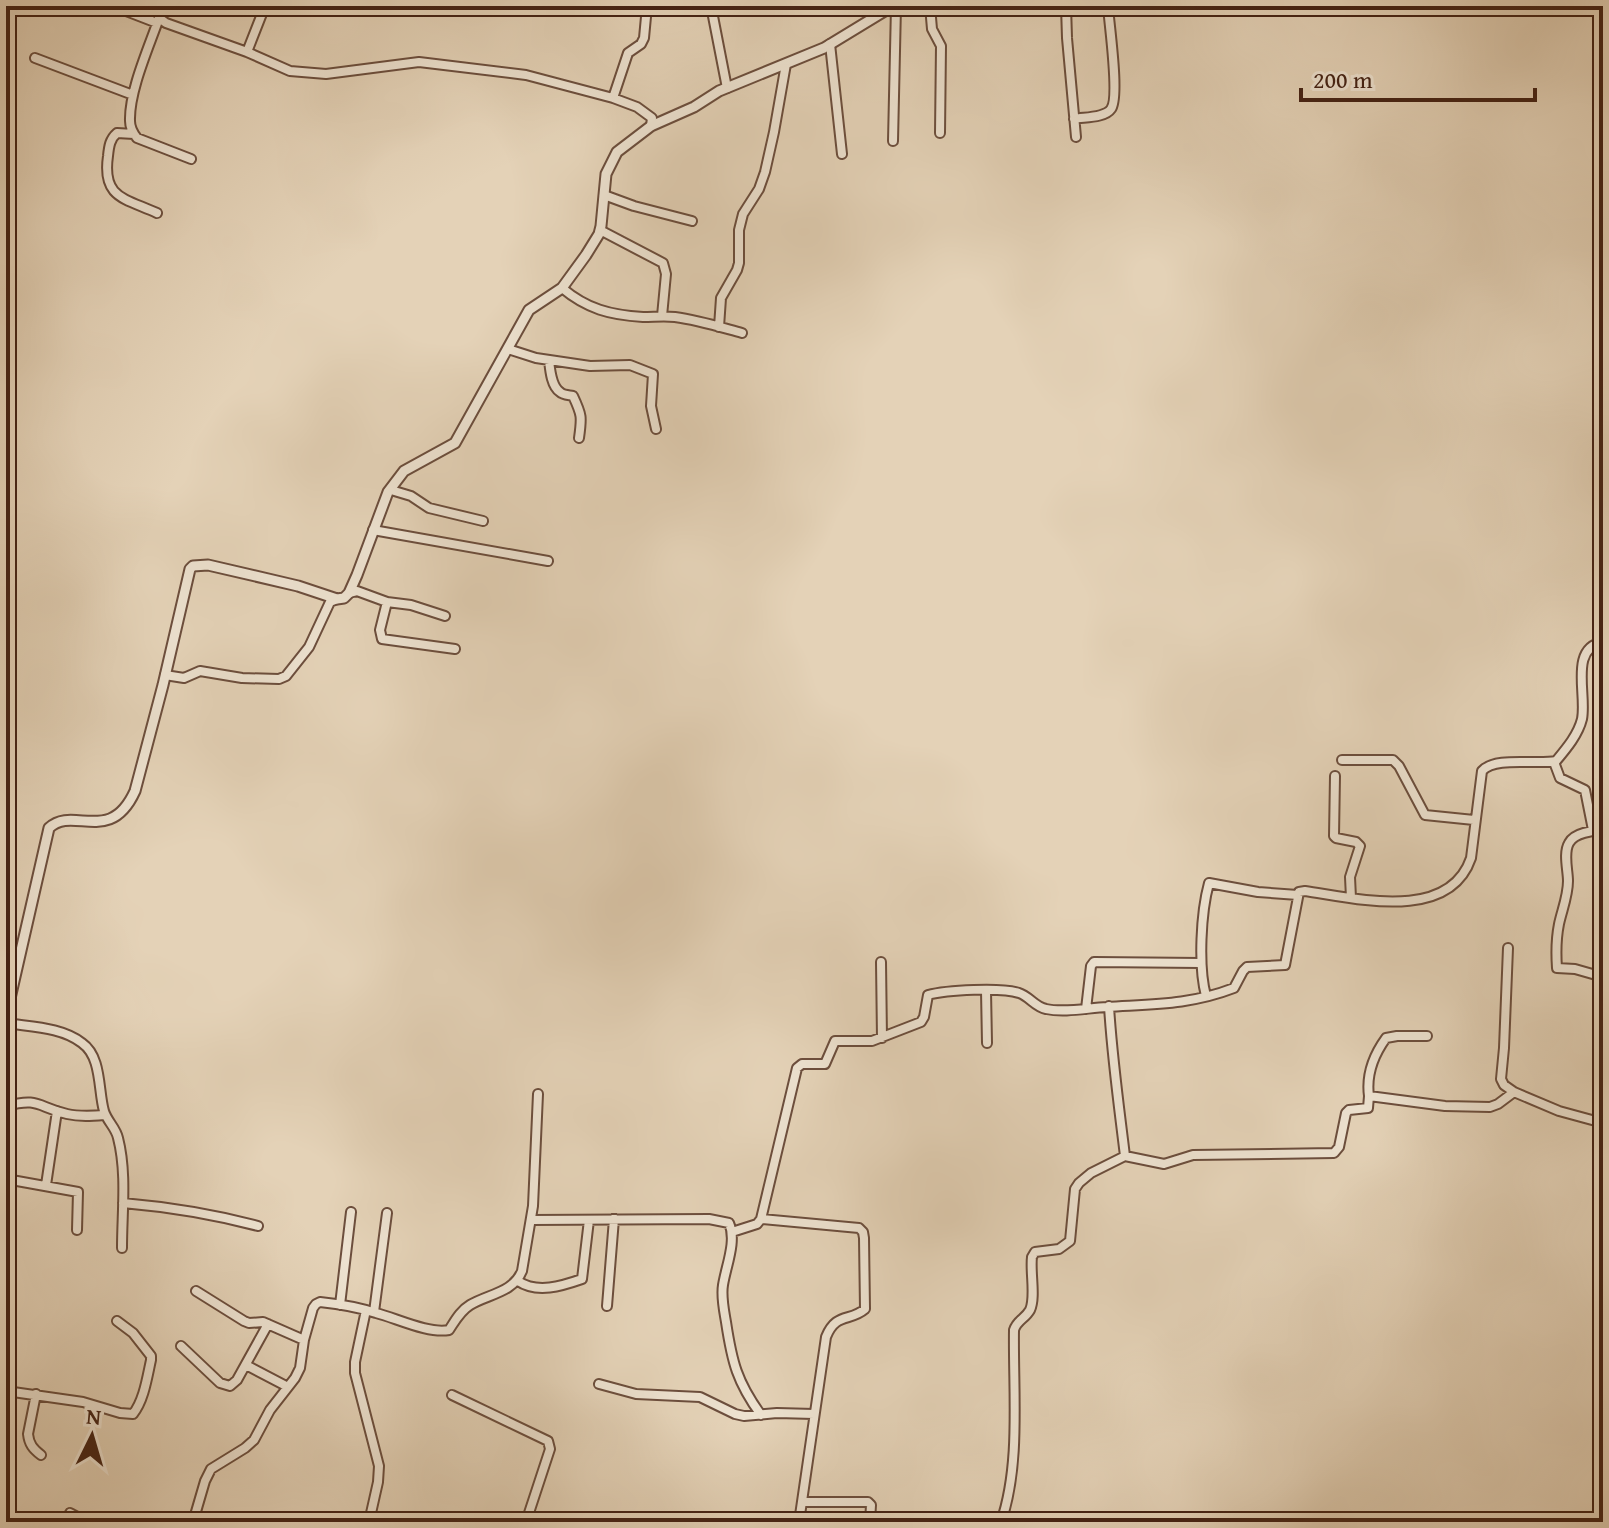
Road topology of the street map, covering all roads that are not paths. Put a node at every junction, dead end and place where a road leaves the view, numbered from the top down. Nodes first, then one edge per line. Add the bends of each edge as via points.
1 (113, 6) edge
2 (160, 6) edge
3 (265, 6) edge
4 (647, 6) edge
5 (711, 6) edge
6 (895, 6) edge
7 (930, 6) edge
8 (1066, 6) edge
9 (1108, 6) edge
10 (158, 21) junction
11 (830, 44) junction
12 (247, 52) junction
13 (35, 58) dead end
14 (786, 64) junction
15 (727, 88) junction
16 (133, 95) junction
17 (613, 98) junction
18 (1074, 119) junction
19 (651, 126) junction
20 (940, 133) dead end
21 (134, 134) junction
22 (1076, 137) dead end
23 (893, 141) dead end
24 (842, 154) dead end
25 (191, 159) dead end
26 (604, 195) junction
27 (157, 213) dead end
28 (692, 221) dead end
29 (600, 230) junction
30 (562, 288) junction
31 (662, 316) junction
32 (719, 327) junction
33 (742, 333) dead end
34 (508, 349) junction
35 (549, 360) junction
36 (656, 429) dead end
37 (579, 438) dead end
38 (391, 490) junction
39 (483, 521) dead end
40 (373, 530) junction
41 (548, 561) dead end
42 (349, 593) junction
43 (337, 599) junction
44 (387, 602) junction
45 (445, 616) dead end
46 (1603, 642) edge
47 (455, 649) dead end
48 (165, 675) junction
49 (1342, 760) dead end
50 (1554, 762) junction
51 (1335, 776) dead end
52 (1474, 820) junction
53 (1598, 830) edge
54 (1298, 895) junction
55 (1351, 898) junction
56 (1508, 948) dead end
57 (881, 962) dead end
58 (1201, 963) junction
59 (1603, 977) edge
60 (986, 991) junction
61 (1206, 996) junction
62 (1109, 1006) junction
63 (1086, 1009) junction
64 (6, 1016) edge
65 (6, 1023) edge
66 (1427, 1036) dead end
67 (882, 1038) junction
68 (987, 1043) dead end
69 (1514, 1092) junction
70 (538, 1094) dead end
71 (1369, 1096) junction
72 (6, 1106) edge
73 (57, 1111) junction
74 (105, 1115) junction
75 (1603, 1123) edge
76 (1125, 1156) junction
77 (6, 1179) edge
78 (46, 1185) junction
79 (123, 1203) junction
80 (351, 1212) dead end
81 (387, 1213) dead end
82 (614, 1219) junction
83 (761, 1219) junction
84 (531, 1220) junction
85 (589, 1220) junction
86 (258, 1226) dead end
87 (77, 1230) dead end
88 (732, 1232) junction
89 (122, 1248) dead end
90 (518, 1281) junction
91 (196, 1291) dead end
92 (340, 1305) junction
93 (607, 1306) dead end
94 (370, 1311) junction
95 (117, 1321) dead end
96 (268, 1324) junction
97 (304, 1340) junction
98 (181, 1346) dead end
99 (246, 1365) junction
100 (599, 1384) dead end
101 (288, 1387) junction
102 (6, 1391) edge
103 (36, 1394) junction
104 (452, 1395) dead end
105 (757, 1411) junction
106 (814, 1414) junction
107 (41, 1455) dead end
108 (802, 1502) junction
109 (70, 1513) dead end
110 (87, 1522) edge
111 (193, 1522) edge
112 (369, 1522) edge
113 (526, 1522) edge
114 (799, 1522) edge
115 (870, 1522) edge
116 (1001, 1522) edge

1 - 10 street
2 - 10 street
3 - 12 street
4 - 17 street via 644,38 628,53
5 - 15 street
6 - 11 street
6 - 23 street
7 - 20 street via 932,29 941,46
8 - 18 street
9 - 18 street via 1113,107
10 - 12 street
10 - 16 street
11 - 14 street
11 - 24 street
12 - 17 street via 290,71 326,74 419,62 526,75
13 - 16 street
14 - 15 street
14 - 32 street via 765,172 743,214 739,263 721,298
15 - 19 street
16 - 21 street via 129,122
17 - 19 street via 652,118
18 - 22 street
19 - 26 street via 617,152 606,174
21 - 25 street
21 - 27 street via 117,133 110,140 109,184 116,193
26 - 28 street
26 - 29 street
29 - 30 street
29 - 31 street via 663,263
30 - 31 street via 601,311
30 - 34 street via 529,310
31 - 32 street
32 - 33 street
34 - 35 street
34 - 38 street via 455,443 404,471
35 - 36 street via 630,365 653,374
35 - 37 street via 555,386 573,396 580,409
38 - 39 street via 429,508
38 - 40 street
40 - 41 street
40 - 42 street
42 - 43 street
42 - 44 street
43 - 48 street via 330,602 309,647 286,676 242,678 205,671 184,678
43 - 48 street via 223,568 193,566
44 - 45 street
44 - 47 street via 382,639
46 - 50 street via 1584,655 1582,717 1576,735
48 - 64 street via 128,805 110,819 55,823 49,828
49 - 52 street via 1393,760 1425,815
50 - 52 street via 1485,767
50 - 53 street via 1560,778 1585,790
51 - 55 street via 1334,836 1360,846 1350,877
52 - 55 street via 1471,858 1447,889 1408,901
53 - 59 street via 1569,843 1556,965 1559,970
54 - 55 street via 1305,891
54 - 58 street via 1209,883
54 - 61 street via 1285,965 1247,967 1234,988
56 - 69 street via 1501,1079
57 - 67 street
58 - 61 street
58 - 63 street via 1094,962
60 - 63 street via 1019,993 1048,1009
60 - 67 street via 930,994 924,1020
60 - 68 street
61 - 62 street via 1171,1004
62 - 63 street
62 - 76 street
65 - 74 street via 60,1032 83,1043 95,1064
66 - 71 street via 1386,1038 1370,1066
67 - 83 street via 835,1041 825,1064 797,1068
69 - 71 street via 1490,1107
69 - 75 street
70 - 84 street
71 - 76 street via 1368,1108 1346,1113 1334,1153 1193,1155 1164,1164
72 - 73 street via 30,1101
73 - 74 street
73 - 78 street
74 - 79 street via 118,1138
76 - 116 street via 1079,1183 1066,1246 1032,1257 1032,1305 1014,1330 1013,1461
77 - 78 street
78 - 87 street via 78,1192
79 - 86 street via 184,1209
79 - 89 street
80 - 92 street
81 - 94 street
82 - 85 street
82 - 88 street via 709,1219 726,1221
82 - 93 street
83 - 88 street
83 - 106 street via 863,1232 865,1309 830,1328
84 - 85 street
84 - 90 street
85 - 90 street via 582,1279 535,1289
88 - 105 street via 723,1308 735,1370
90 - 94 street via 467,1306 449,1330
91 - 96 street via 244,1321
92 - 94 street
92 - 97 street via 316,1304
94 - 112 street via 355,1362 379,1466
95 - 103 street via 151,1356 133,1414
96 - 97 street
96 - 99 street
97 - 101 street via 300,1368
98 - 99 street via 225,1385 233,1384
99 - 101 street
100 - 105 street via 636,1394 700,1397 744,1416
101 - 111 street via 254,1440 211,1469
102 - 103 street
103 - 107 street via 28,1440
104 - 113 street via 548,1441 550,1449
105 - 106 street
106 - 108 street
108 - 114 street
108 - 115 street via 868,1502
109 - 110 street

